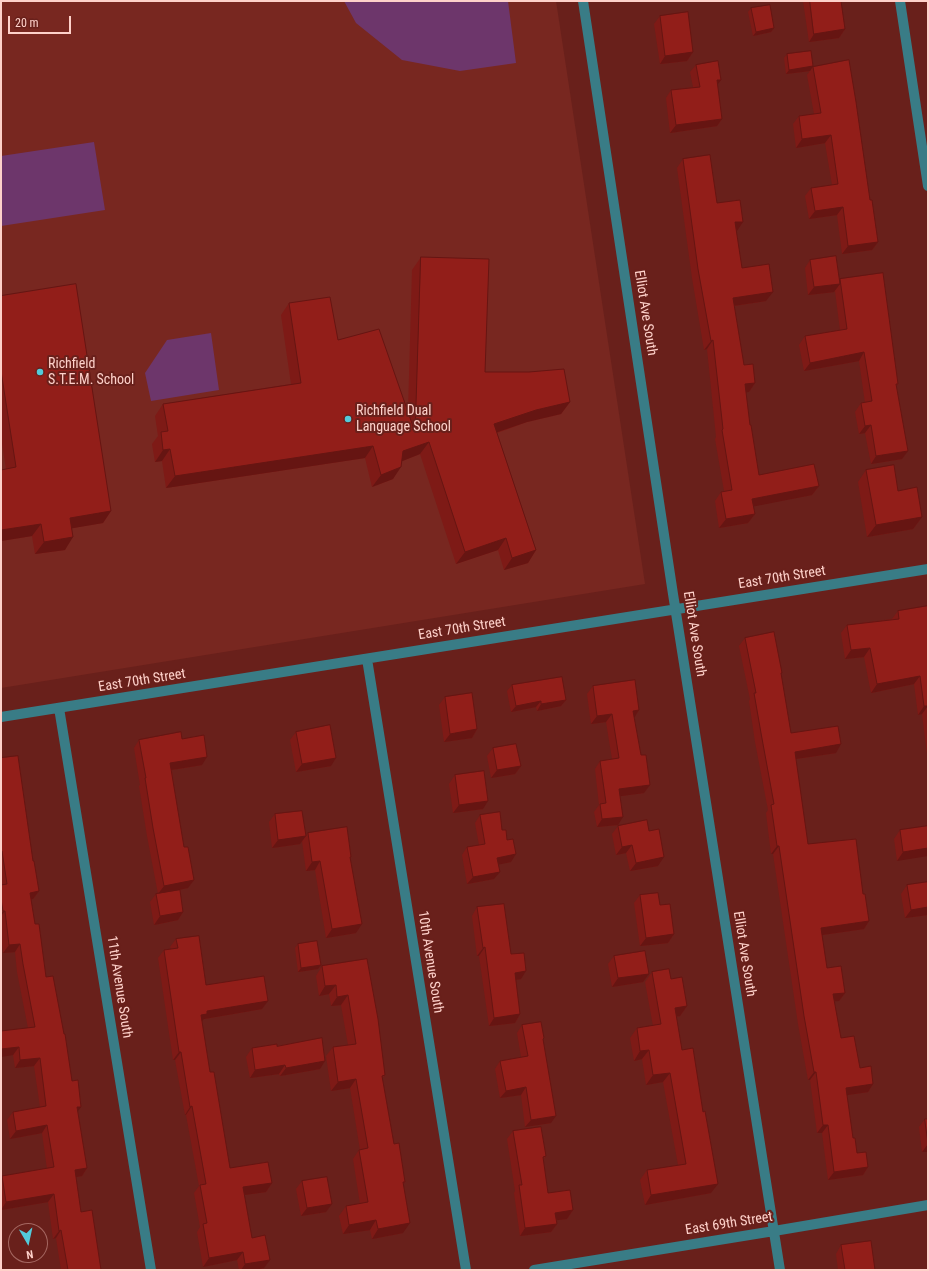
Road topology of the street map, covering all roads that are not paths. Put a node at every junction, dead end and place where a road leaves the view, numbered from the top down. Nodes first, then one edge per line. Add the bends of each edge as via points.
1 (583, 1) edge
2 (900, 1) edge
3 (928, 186) edge
4 (928, 568) edge
5 (676, 609) junction
6 (366, 659) junction
7 (59, 708) junction
8 (1, 717) edge
9 (928, 1205) edge
10 (774, 1231) junction
11 (151, 1270) edge
12 (466, 1270) edge
13 (534, 1270) edge
14 (780, 1270) edge

1 - 5 street, Elliot Ave South
2 - 3 street
4 - 5 street, East 70th Street
5 - 6 street, East 70th Street
5 - 10 street, Elliot Ave South
6 - 7 street, East 70th Street
6 - 12 street, 10th Avenue South
7 - 8 street, East 70th Street
7 - 11 street, 11th Avenue South
9 - 10 street, East 69th Street
10 - 13 street, East 69th Street
10 - 14 street, Elliot Ave South

